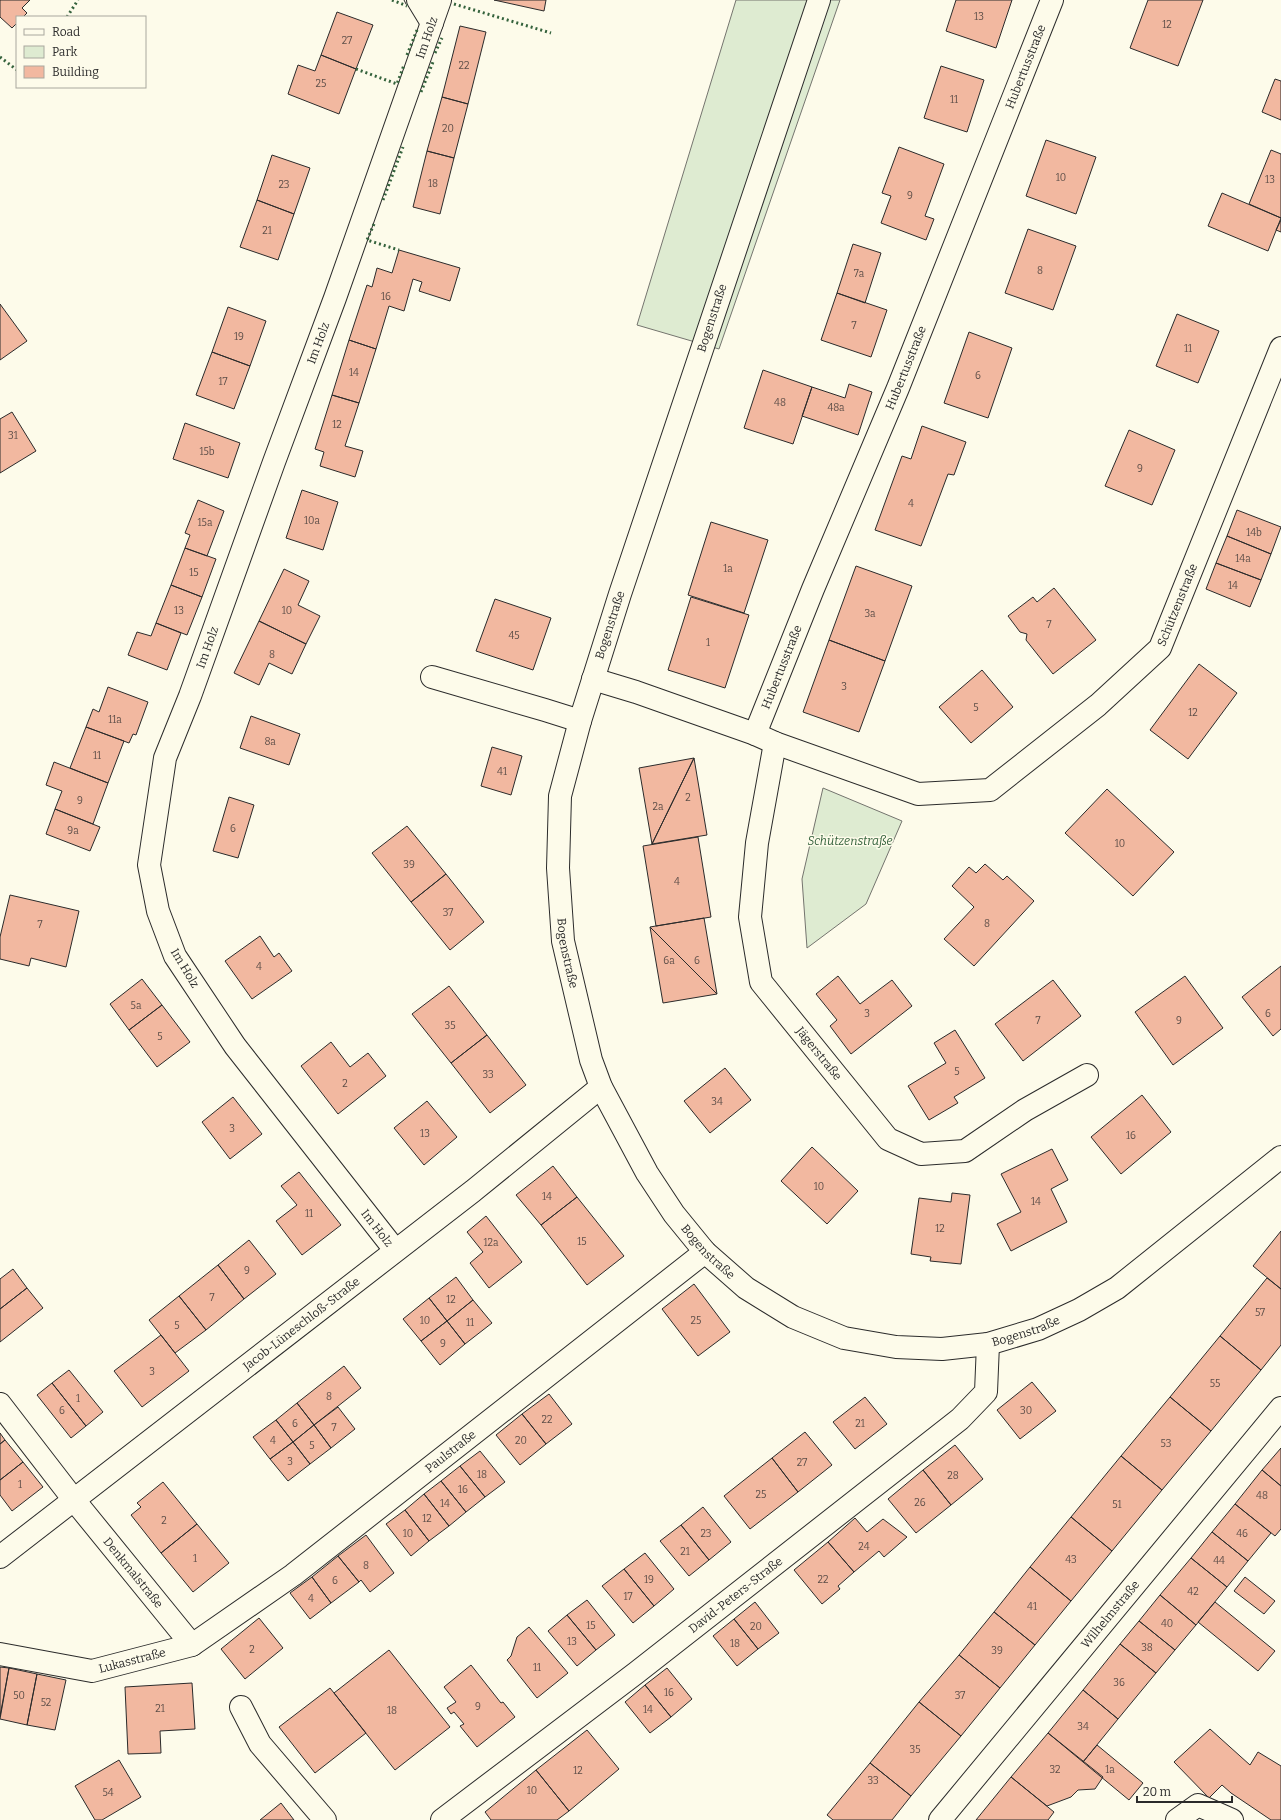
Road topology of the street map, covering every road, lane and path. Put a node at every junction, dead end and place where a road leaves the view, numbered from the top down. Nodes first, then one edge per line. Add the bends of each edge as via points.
1 (418, 0) edge
2 (440, 0) edge
3 (819, 0) edge
4 (1052, 0) edge
5 (432, 23) junction
6 (1281, 348) edge
7 (432, 678) dead end
8 (593, 679) junction
9 (580, 721) junction
10 (755, 734) junction
11 (775, 743) junction
12 (1087, 1075) dead end
13 (600, 1087) junction
14 (1281, 1157) edge
15 (395, 1250) junction
16 (705, 1252) junction
17 (988, 1344) junction
18 (0, 1404) edge
19 (1281, 1408) edge
20 (74, 1500) junction
21 (0, 1557) edge
22 (192, 1646) junction
23 (0, 1654) edge
24 (241, 1707) dead end
25 (325, 1820) edge
26 (442, 1820) edge
27 (940, 1820) edge
28 (1177, 1820) edge
29 (1232, 1820) edge

1 - 5 street
2 - 5 street, Im Holz
3 - 8 street, Bogenstraße
4 - 10 street, Hubertusstraße via 898,388
5 - 15 street, Im Holz via 193,689 165,758 150,865 158,911 175,956 235,1046
6 - 11 street, Schützenstraße via 1160,648 1098,705 990,790 918,794
7 - 9 street
8 - 9 street, Bogenstraße
8 - 10 street, Schützenstraße
9 - 13 street, Bogenstraße via 560,796 558,868 563,941 591,1060
10 - 11 street, Schützenstraße
11 - 12 street, Jägerstraße via 757,842 750,917 761,982 888,1140 921,1154 965,1151 1025,1110
13 - 15 street, Jacob-Lüneschloß-Straße via 473,1191
13 - 16 street, Bogenstraße via 647,1173 674,1214
14 - 17 street, Bogenstraße via 1117,1288 1079,1310 1038,1329
15 - 20 street, Jacob-Lüneschloß-Straße
16 - 17 street, Bogenstraße via 746,1288 793,1317 844,1338 896,1348 942,1349
16 - 22 street, Paulstraße via 293,1575
17 - 26 street, David-Peters-Straße via 986,1392 960,1419 636,1673
18 - 20 street, Denkmalstraße
19 - 27 street, Wilhelmstraße
20 - 21 street, Jacob-Lüneschloß-Straße
20 - 22 street, Denkmalstraße
22 - 23 street, Lukasstraße via 92,1670
24 - 25 street via 260,1744
28 - 29 street via 1198,1806

